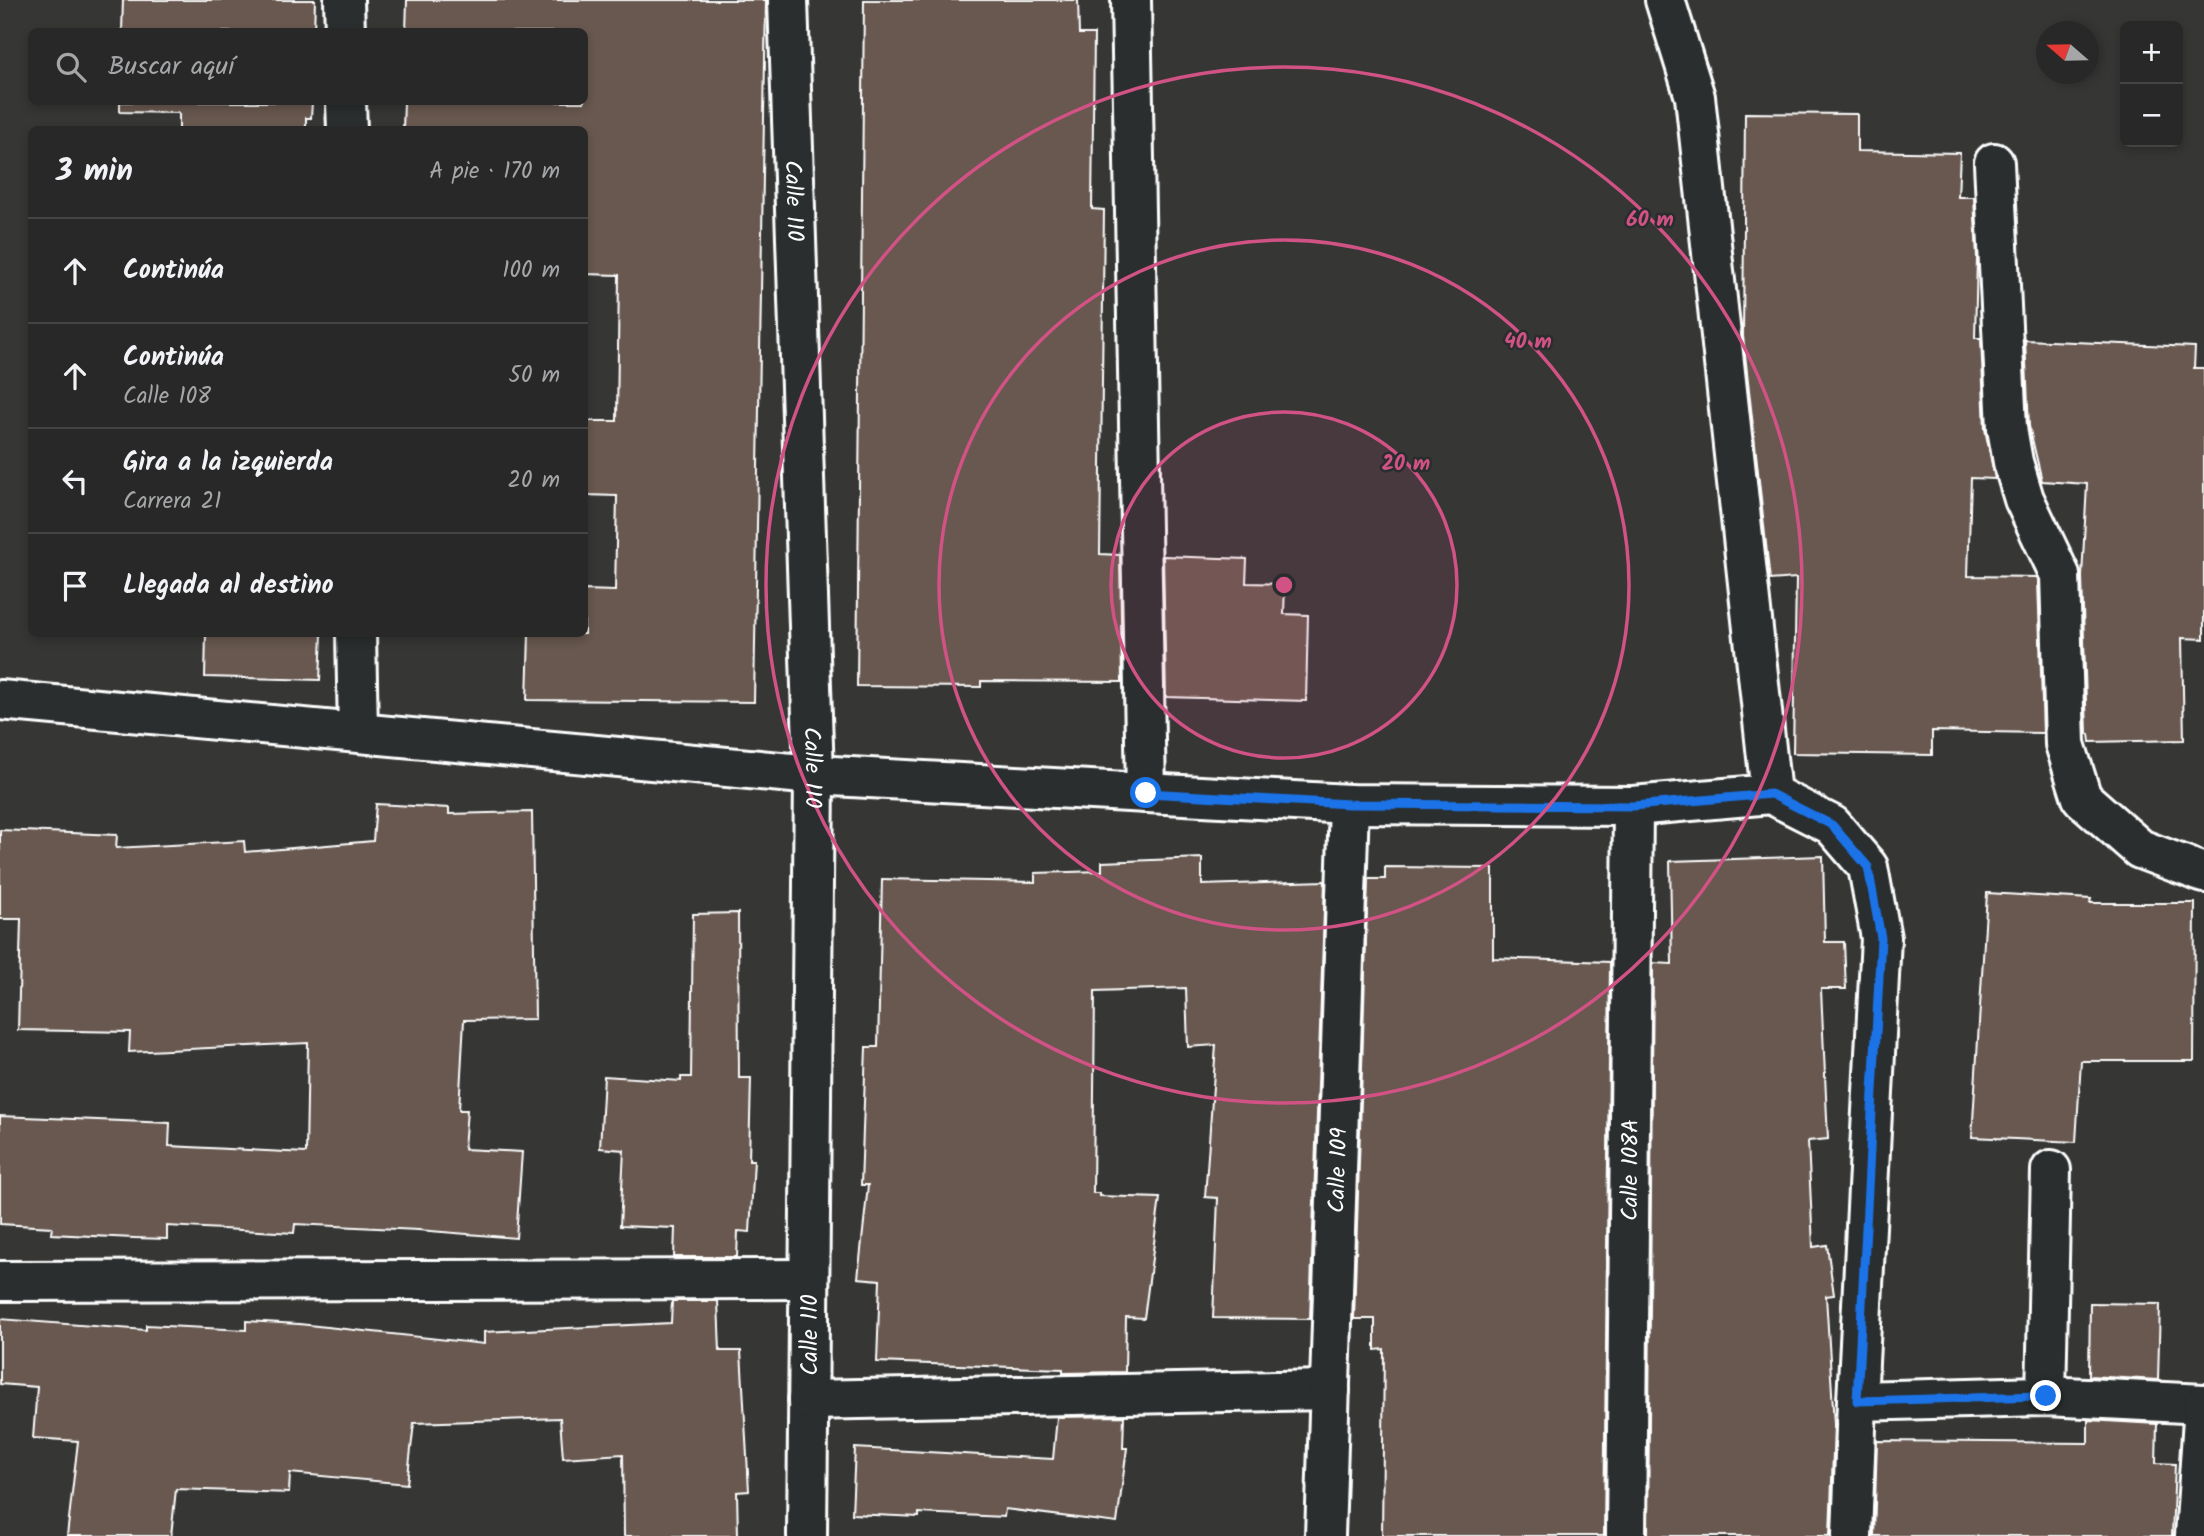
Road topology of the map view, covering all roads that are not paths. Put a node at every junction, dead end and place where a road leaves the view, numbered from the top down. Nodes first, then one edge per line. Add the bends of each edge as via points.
1 (344, 0) edge
2 (789, 0) edge
3 (1131, 0) edge
4 (1665, 0) edge
5 (345, 28) edge
6 (346, 105) edge
7 (346, 126) edge
8 (1994, 163) dead end
9 (356, 637) edge
10 (0, 700) edge
11 (358, 732) junction
12 (814, 775) junction
13 (1146, 793) junction
14 (1771, 794) junction
15 (1349, 804) junction
16 (1633, 806) junction
17 (2204, 873) edge
18 (2050, 1170) dead end
19 (809, 1279) junction
20 (0, 1282) edge
21 (1330, 1390) junction
22 (2046, 1396) junction
23 (808, 1400) junction
24 (1857, 1401) junction
25 (2204, 1404) edge
26 (807, 1536) edge
27 (1325, 1536) edge
28 (1626, 1536) edge
29 (1852, 1536) edge
30 (2195, 1536) edge

1 - 5 street
2 - 12 street, Calle 110
3 - 13 street
4 - 14 street via 1695,97
6 - 7 street
8 - 17 street via 2007,428 2024,499 2060,575 2065,744 2082,799 2140,849
9 - 11 street
10 - 11 street
11 - 12 street
12 - 13 street
12 - 19 street, Calle 110
13 - 15 street
14 - 16 street
14 - 24 street via 1832,825 1868,867 1881,938
15 - 16 street
15 - 21 street, Calle 109
16 - 28 street, Calle 108A
18 - 22 street
19 - 20 street
19 - 23 street, Calle 110
21 - 23 street
21 - 27 street, Calle 109
22 - 24 street
22 - 25 street
23 - 26 street, Calle 110
24 - 29 street
25 - 30 street

